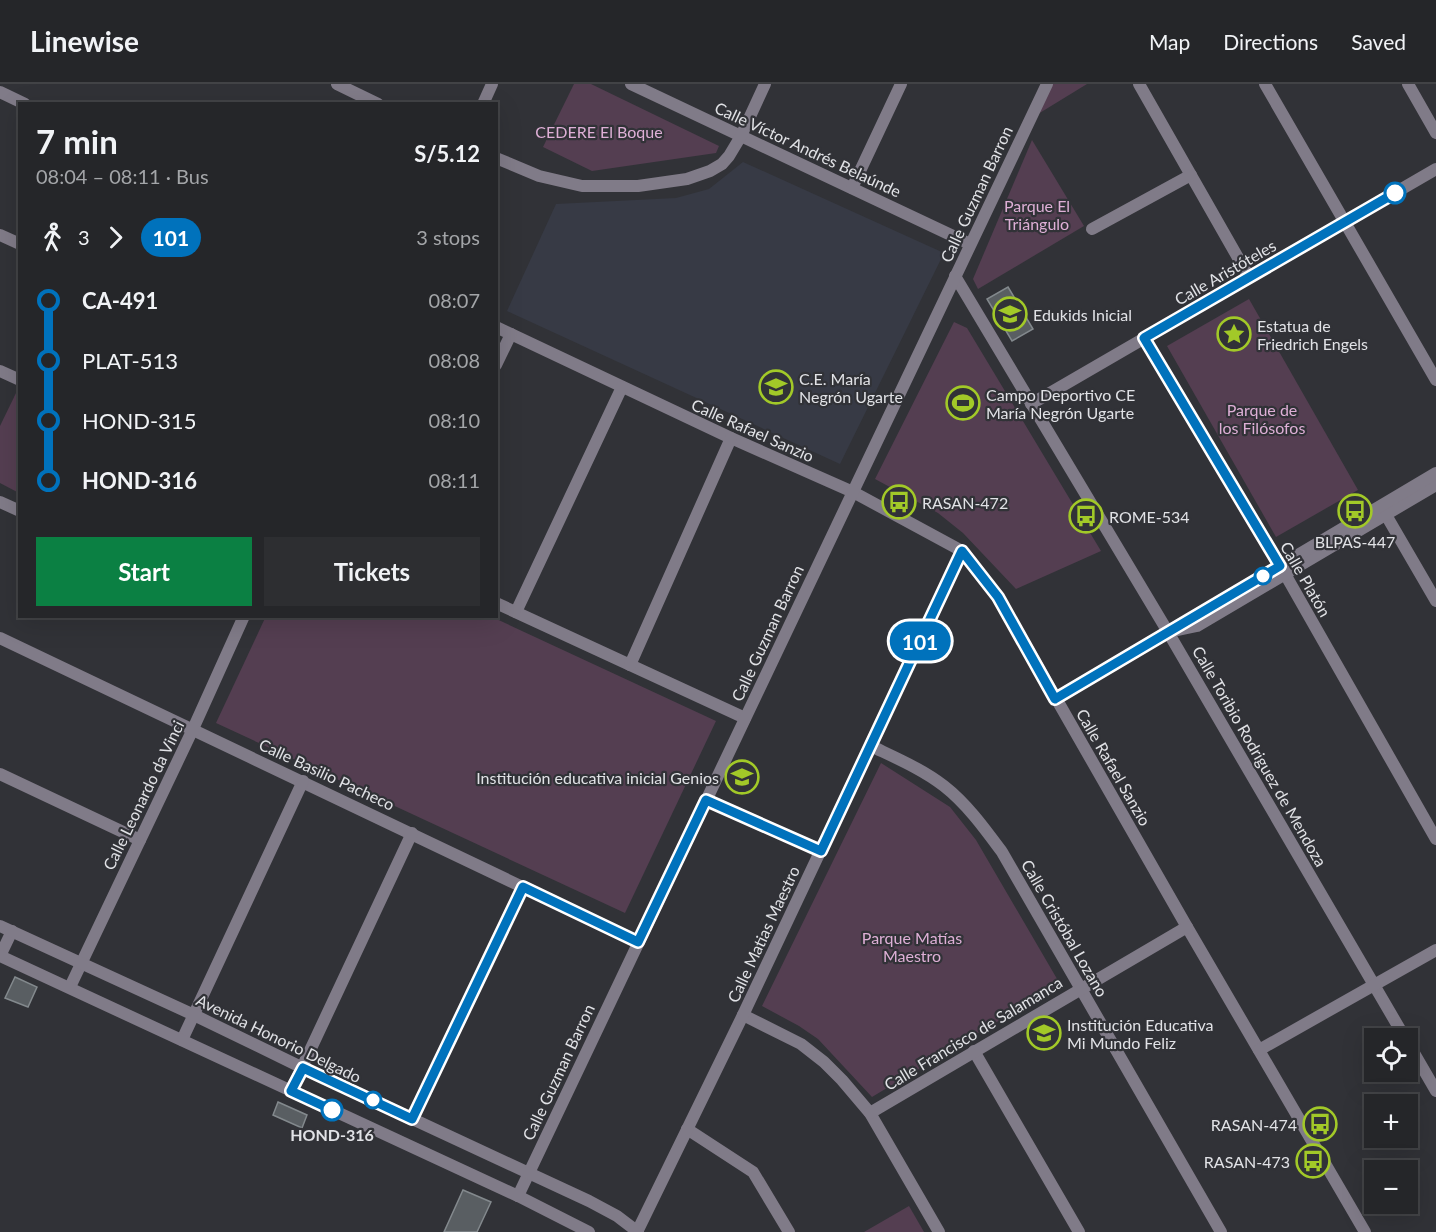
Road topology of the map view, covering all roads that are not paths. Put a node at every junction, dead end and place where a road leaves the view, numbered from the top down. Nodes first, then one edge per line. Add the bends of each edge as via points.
1 (337, 84) edge
2 (492, 84) edge
3 (631, 84) edge
4 (765, 84) edge
5 (901, 84) edge
6 (1047, 84) edge
7 (1138, 84) edge
8 (1265, 84) edge
9 (1408, 84) edge
10 (0, 92) edge
11 (21, 102) edge
12 (374, 102) edge
13 (484, 102) edge
14 (1436, 133) edge
15 (741, 136) junction
16 (498, 159) edge
17 (1436, 169) edge
18 (1191, 175) junction
19 (852, 188) junction
20 (1345, 222) junction
21 (1092, 229) dead end
22 (0, 235) edge
23 (18, 243) edge
24 (970, 244) junction
25 (955, 276) junction
26 (1249, 277) junction
27 (498, 328) edge
28 (511, 334) junction
29 (1144, 338) junction
30 (498, 361) edge
31 (0, 370) edge
32 (18, 379) edge
33 (1436, 380) edge
34 (622, 387) junction
35 (1031, 404) junction
36 (731, 438) junction
37 (1436, 473) edge
38 (1436, 485) edge
39 (853, 492) junction
40 (0, 502) edge
41 (18, 510) edge
42 (1384, 510) junction
43 (962, 551) junction
44 (1283, 570) junction
45 (1436, 601) edge
46 (498, 604) edge
47 (516, 612) junction
48 (243, 618) edge
49 (1168, 632) junction
50 (0, 638) edge
51 (630, 665) junction
52 (1055, 699) junction
53 (745, 718) junction
54 (193, 729) junction
55 (871, 746) junction
56 (0, 774) edge
57 (303, 781) junction
58 (706, 800) junction
59 (412, 833) junction
60 (1436, 839) edge
61 (140, 840) junction
62 (821, 851) junction
63 (523, 887) junction
64 (1187, 927) junction
65 (6, 928) edge
66 (638, 942) junction
67 (1436, 950) edge
68 (0, 956) edge
69 (81, 963) junction
70 (1374, 986) junction
71 (70, 987) junction
72 (1081, 989) junction
73 (194, 1015) junction
74 (743, 1015) junction
75 (1399, 1028) edge
76 (182, 1040) junction
77 (1259, 1050) junction
78 (974, 1051) junction
79 (1418, 1060) edge
80 (303, 1068) junction
81 (1435, 1089) edge
82 (291, 1091) junction
83 (870, 1113) junction
84 (412, 1119) junction
85 (687, 1129) junction
86 (528, 1173) junction
87 (518, 1196) junction
88 (589, 1232) edge
89 (638, 1232) edge
90 (789, 1232) edge
91 (939, 1232) edge
92 (1079, 1232) edge
93 (1221, 1232) edge
94 (1365, 1232) edge

1 - 12 street
2 - 13 street
3 - 15 street, Calle Víctor Andrés Belaúnde
4 - 15 street
5 - 19 street
6 - 24 street, Calle Guzman Barron
7 - 18 street
8 - 20 street
9 - 14 street
10 - 11 street
15 - 16 street via 722,164 710,171 687,179 638,186 582,186 539,176
15 - 19 street, Calle Víctor Andrés Belaúnde
17 - 20 street, Calle Aristóteles
18 - 21 street
18 - 26 street
19 - 24 street, Calle Víctor Andrés Belaúnde
20 - 26 street, Calle Aristóteles
20 - 33 street
22 - 23 street
24 - 25 street, Calle Guzman Barron
25 - 35 street, Calle Toribio Rodriguez de Mendoza
25 - 39 street, Calle Guzman Barron
26 - 29 street, Calle Aristóteles
27 - 28 street, Calle Rafael Sanzio
28 - 30 street
28 - 34 street, Calle Rafael Sanzio
29 - 35 street, Calle Aristóteles
29 - 44 street, Calle Platón
31 - 32 street
34 - 36 street, Calle Rafael Sanzio
34 - 47 street
35 - 49 street, Calle Toribio Rodriguez de Mendoza
36 - 39 street, Calle Rafael Sanzio
36 - 51 street
37 - 42 street
38 - 42 street
39 - 43 street, Calle Rafael Sanzio
39 - 53 street, Calle Guzman Barron
40 - 41 street
42 - 44 street
42 - 45 street
43 - 52 street, Calle Rafael Sanzio via 998,597
43 - 55 street, Calle Matias Maestro
44 - 49 street
44 - 60 street, Calle Platón
46 - 47 street
47 - 51 street
48 - 54 street, Calle Leonardo da Vinci
49 - 52 street
49 - 70 street, Calle Toribio Rodriguez de Mendoza
50 - 54 street, Calle Basilio Pacheco
51 - 53 street
52 - 64 street, Calle Rafael Sanzio
53 - 58 street, Calle Guzman Barron
54 - 57 street, Calle Basilio Pacheco
54 - 61 street, Calle Leonardo da Vinci
55 - 62 street, Calle Matias Maestro
55 - 72 street, Calle Cristóbal Lozano via 945,786 973,814 1002,852
56 - 61 street
57 - 59 street, Calle Basilio Pacheco
57 - 73 street
58 - 62 street
58 - 66 street, Calle Guzman Barron
59 - 63 street, Calle Basilio Pacheco
59 - 80 street
61 - 69 street, Calle Leonardo da Vinci
62 - 74 street, Calle Matias Maestro
63 - 66 street, Calle Basilio Pacheco
63 - 84 street
64 - 72 street, Calle Francisco de Salamanca
64 - 77 street, Calle Rafael Sanzio
65 - 68 street
65 - 69 street, Avenida Honorio Delgado
66 - 86 street, Calle Guzman Barron
67 - 70 street
68 - 71 street
69 - 71 street, Calle Leonardo da Vinci
69 - 73 street, Avenida Honorio Delgado
70 - 75 street, Calle Toribio Rodriguez de Mendoza
70 - 77 street
71 - 76 street
72 - 78 street, Calle Francisco de Salamanca
72 - 93 street, Calle Cristóbal Lozano
73 - 76 street
73 - 80 street, Avenida Honorio Delgado
74 - 83 street via 801,1044 824,1062
74 - 85 street, Calle Matias Maestro
76 - 82 street
77 - 94 street, Calle Rafael Sanzio
78 - 83 street, Calle Francisco de Salamanca
78 - 92 street
79 - 81 street, Calle Toribio Rodriguez de Mendoza
80 - 82 street
80 - 84 street, Avenida Honorio Delgado
82 - 87 street
83 - 91 street
84 - 86 street, Avenida Honorio Delgado
85 - 89 street, Calle Matias Maestro
85 - 90 street via 753,1172
86 - 87 street, Calle Guzman Barron
86 - 89 street, Avenida Honorio Delgado via 617,1216
87 - 88 street

